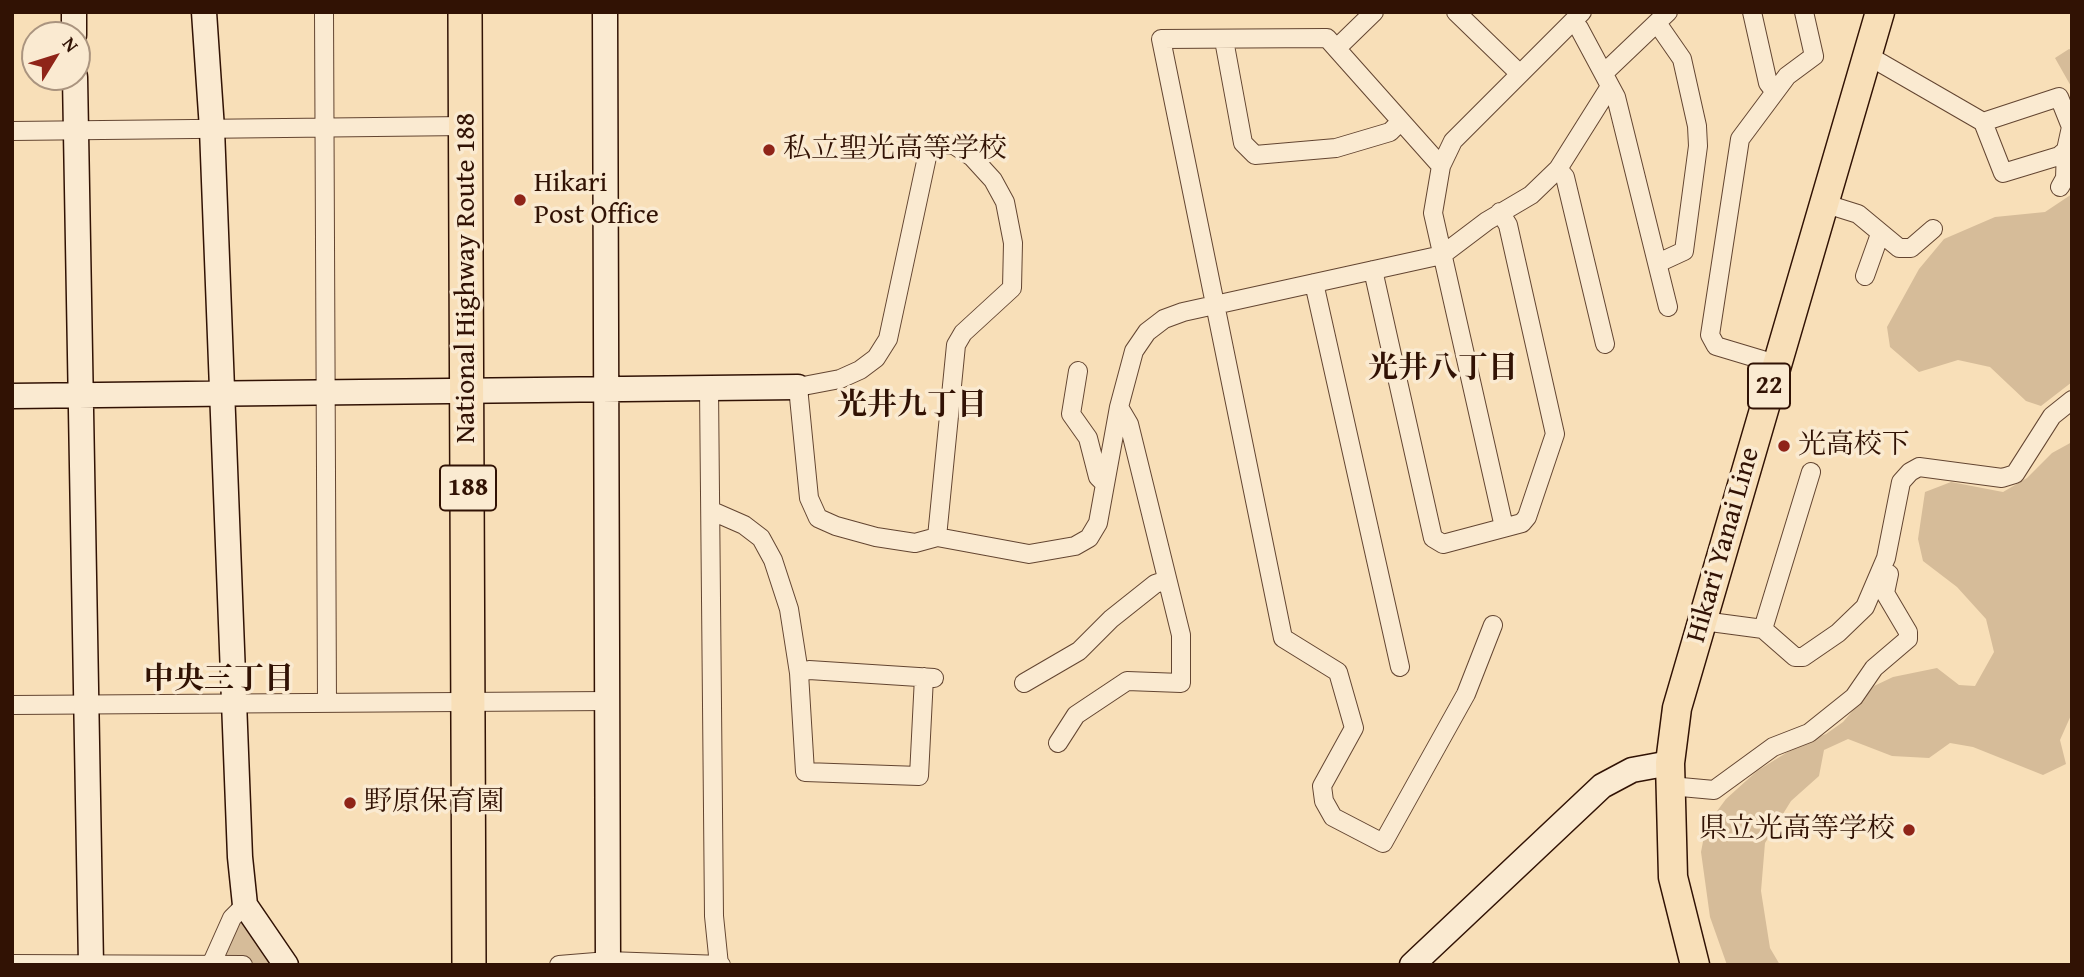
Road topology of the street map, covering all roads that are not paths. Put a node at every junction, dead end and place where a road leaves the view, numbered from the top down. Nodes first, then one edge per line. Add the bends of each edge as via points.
1 (204, 12) edge
2 (324, 12) edge
3 (464, 12) edge
4 (605, 12) edge
5 (1374, 12) edge
6 (1456, 12) edge
7 (1752, 12) edge
8 (1804, 12) edge
9 (1880, 12) edge
10 (1578, 17) edge
11 (1663, 18) edge
12 (1224, 40) junction
13 (1338, 47) junction
14 (1867, 55) junction
15 (1520, 74) junction
16 (1606, 80) junction
17 (75, 91) edge
18 (1775, 92) junction
19 (1401, 121) junction
20 (1983, 122) junction
21 (466, 126) junction
22 (325, 127) junction
23 (212, 129) junction
24 (76, 130) junction
25 (12, 131) edge
26 (2066, 150) junction
27 (1441, 166) junction
28 (1558, 169) junction
29 (2060, 187) dead end
30 (1823, 203) junction
31 (1500, 212) junction
32 (1933, 229) dead end
33 (1880, 234) junction
34 (1442, 256) junction
35 (1658, 262) junction
36 (1373, 270) junction
37 (1865, 276) dead end
38 (1314, 283) junction
39 (1214, 305) junction
40 (1668, 307) dead end
41 (1605, 344) dead end
42 (1776, 364) junction
43 (1077, 371) dead end
44 (798, 387) junction
45 (607, 388) junction
46 (709, 388) junction
47 (468, 390) junction
48 (327, 392) junction
49 (221, 393) junction
50 (82, 395) junction
51 (12, 396) edge
52 (2072, 400) edge
53 (1119, 408) junction
54 (1811, 472) dead end
55 (1104, 483) junction
56 (712, 510) junction
57 (1504, 527) junction
58 (937, 537) junction
59 (1886, 558) junction
60 (1167, 580) junction
61 (1703, 621) junction
62 (1493, 625) dead end
63 (1763, 629) junction
64 (1400, 667) dead end
65 (799, 673) junction
66 (1024, 683) dead end
67 (608, 701) junction
68 (469, 702) junction
69 (234, 703) junction
70 (327, 703) junction
71 (86, 704) junction
72 (12, 705) edge
73 (1058, 743) dead end
74 (1670, 775) junction
75 (245, 905) junction
76 (1426, 960) edge
77 (608, 963) edge
78 (12, 964) edge
79 (90, 964) edge
80 (211, 964) edge
81 (243, 965) edge
82 (286, 965) edge
83 (469, 965) edge
84 (559, 965) edge
85 (720, 965) edge
86 (1695, 965) edge

1 - 23 street
2 - 22 street
3 - 21 highway, National Highway Route 188 / 188
4 - 45 street
5 - 13 street
6 - 15 street
7 - 18 street via 1768,83
8 - 18 street via 1814,56 1787,76
9 - 14 main road, Hikari Yanai Line / 22
10 - 15 street
10 - 16 street
11 - 16 street
11 - 35 street via 1682,59 1698,146 1684,251
12 - 13 street via 1326,38
12 - 19 street via 1243,143 1255,155 1336,148 1390,132
12 - 39 street via 1161,39
13 - 19 street
14 - 20 street
14 - 30 main road, Hikari Yanai Line / 22
15 - 27 street via 1453,141
16 - 28 street
16 - 35 street via 1616,97
17 - 24 street
18 - 42 street via 1740,139 1710,335 1716,346
19 - 27 street
20 - 26 street via 2003,173
20 - 26 street via 2059,97 2071,127
21 - 22 street
21 - 47 highway, National Highway Route 188 / 188
22 - 23 street
22 - 48 street
23 - 24 street
23 - 49 street
24 - 25 street
24 - 50 street
26 - 29 street
27 - 34 street via 1433,213
28 - 31 street via 1531,195
28 - 41 street via 1565,177
30 - 33 street via 1858,214
30 - 42 main road, Hikari Yanai Line / 22
31 - 34 street
31 - 57 street via 1508,225 1555,434 1527,517 1522,523
32 - 33 street via 1911,248 1899,248
33 - 37 street
34 - 36 street
34 - 57 street
35 - 40 street
36 - 38 street
36 - 57 street via 1433,538 1443,544
38 - 39 street
38 - 64 street
39 - 53 street via 1164,319 1147,332 1134,351
39 - 62 street via 1283,638 1338,672 1354,728 1322,786 1333,817 1383,843 1466,694
42 - 61 main road, Hikari Yanai Line / 22
43 - 55 street via 1072,414 1088,438 1098,477
44 - 46 street
44 - 58 street via 809,498 818,518 902,541
44 - 58 street via 840,379 876,358 888,339 927,157 937,144 954,145 972,157 1005,202 1013,243 1012,288 956,345
45 - 46 street
45 - 47 street
45 - 67 street
46 - 56 street
47 - 48 street
47 - 68 highway, National Highway Route 188 / 188
48 - 49 street
48 - 70 street
49 - 50 street
49 - 69 street
50 - 51 street
50 - 71 street
52 - 59 street via 2052,416 2015,474 2002,478 1919,467 1910,472 1901,482
53 - 55 street
53 - 60 street via 1129,424
54 - 63 street
55 - 58 street via 1098,523 1089,538 1075,546 1029,554
56 - 65 street via 761,538 789,609
56 - 85 street via 714,916
59 - 63 street via 1865,607 1803,657 1795,657
59 - 74 street via 1891,565 1885,593 1908,639 1874,668 1854,697 1809,733 1773,747 1714,790
60 - 66 street via 1146,591 1079,651
60 - 73 street via 1181,635 1181,683 1127,681 1076,715
61 - 63 street
61 - 74 main road, Hikari Yanai Line / 22 via 1677,708
65 - 65 street via 806,772 919,776 929,678
67 - 68 street
67 - 77 street
68 - 70 street
68 - 83 highway, National Highway Route 188 / 188
69 - 70 street
69 - 71 street
69 - 75 street
71 - 72 street
71 - 79 street
74 - 76 street via 1632,770 1602,786
74 - 86 main road, Hikari Yanai Line / 22 via 1672,877
75 - 80 street via 232,918
75 - 82 street
77 - 84 street
77 - 85 street
78 - 79 street
79 - 80 street
80 - 81 street

